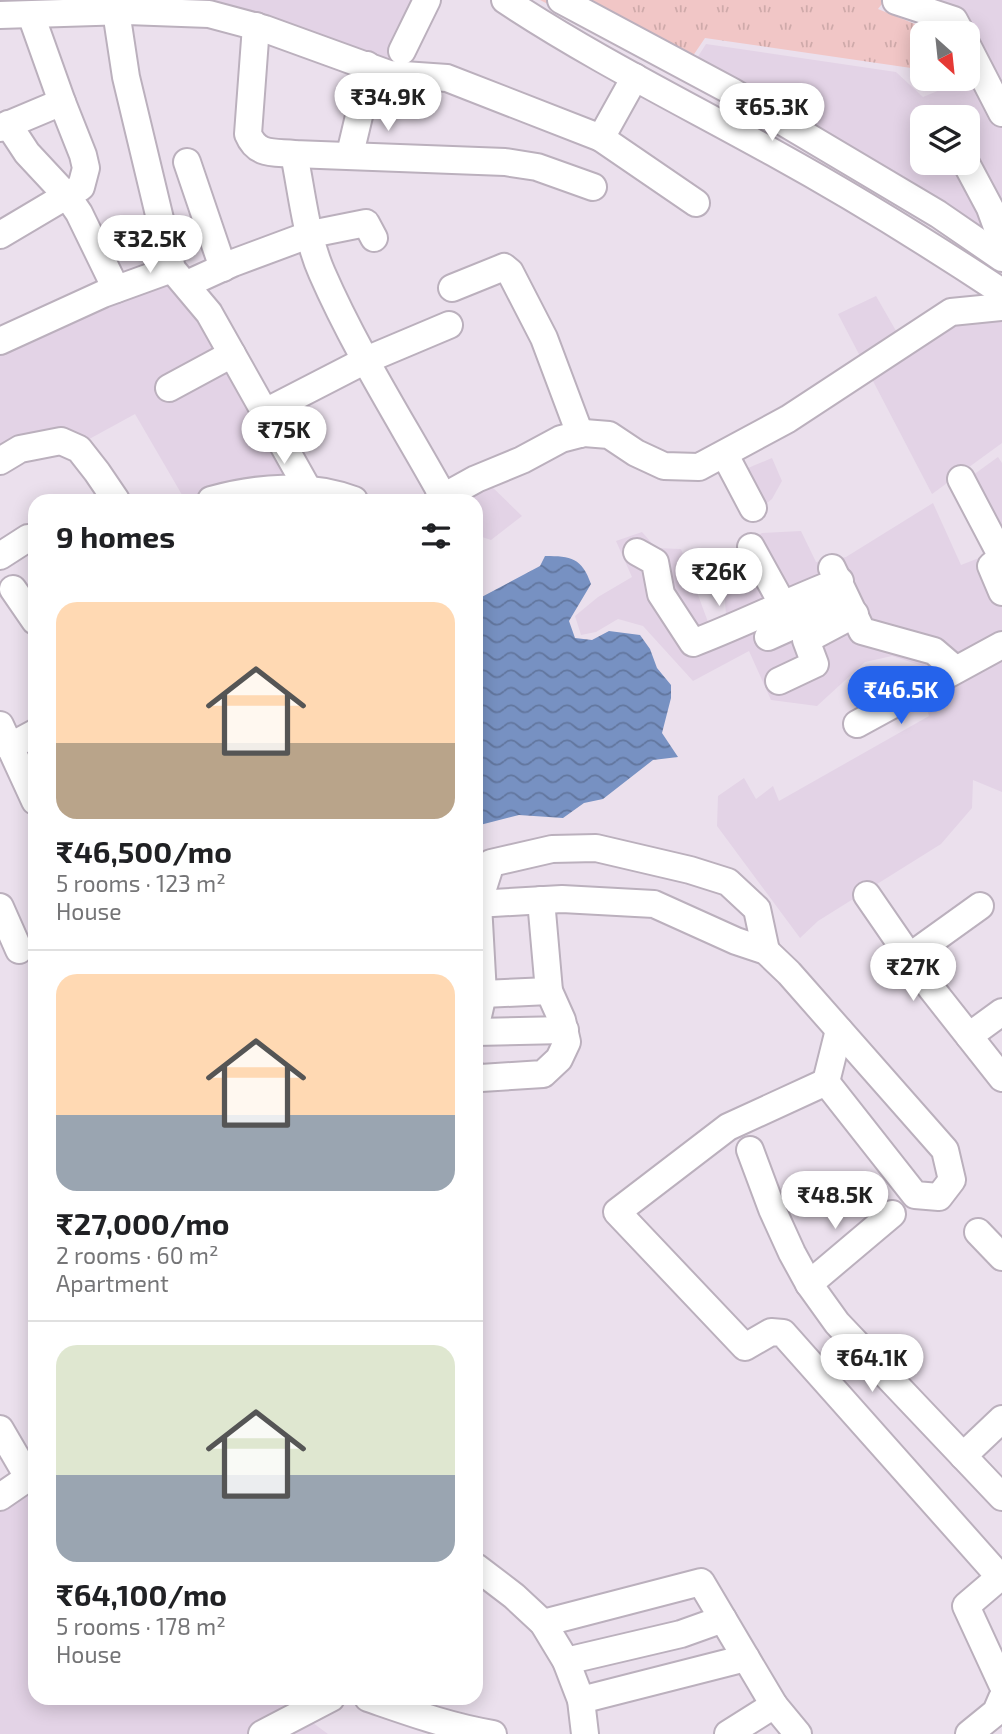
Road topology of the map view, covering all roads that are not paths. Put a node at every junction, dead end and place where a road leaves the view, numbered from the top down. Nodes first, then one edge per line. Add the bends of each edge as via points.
1 (427, 0) edge
2 (505, 0) edge
3 (561, 0) edge
4 (896, 1) edge
5 (116, 11) junction
6 (0, 15) edge
7 (31, 15) junction
8 (955, 21) edge
9 (256, 26) junction
10 (402, 51) dead end
11 (367, 65) junction
12 (980, 70) edge
13 (635, 76) junction
14 (62, 102) junction
15 (1002, 113) edge
16 (4, 126) edge
17 (601, 138) junction
18 (294, 154) junction
19 (350, 154) junction
20 (187, 162) dead end
21 (972, 175) edge
22 (593, 187) dead end
23 (68, 197) junction
24 (696, 203) dead end
25 (311, 234) junction
26 (0, 235) edge
27 (374, 238) dead end
28 (1002, 241) edge
29 (1002, 258) edge
30 (223, 268) junction
31 (180, 276) junction
32 (452, 288) dead end
33 (116, 289) junction
34 (1001, 294) edge
35 (449, 325) dead end
36 (0, 341) edge
37 (232, 354) junction
38 (366, 360) junction
39 (169, 388) dead end
40 (265, 412) junction
41 (580, 434) junction
42 (725, 455) junction
43 (0, 461) edge
44 (961, 479) dead end
45 (112, 494) edge
46 (258, 494) edge
47 (302, 494) edge
48 (306, 494) edge
49 (438, 494) edge
50 (450, 494) edge
51 (753, 508) dead end
52 (28, 539) edge
53 (751, 547) dead end
54 (637, 552) dead end
55 (0, 556) edge
56 (13, 589) dead end
57 (844, 591) junction
58 (1002, 592) edge
59 (782, 603) junction
60 (28, 611) edge
61 (768, 637) dead end
62 (1002, 645) edge
63 (955, 670) junction
64 (779, 681) dead end
65 (858, 724) dead end
66 (28, 734) edge
67 (5, 736) edge
68 (28, 785) edge
69 (483, 886) edge
70 (867, 895) dead end
71 (541, 900) junction
72 (483, 904) edge
73 (980, 906) dead end
74 (0, 907) edge
75 (19, 950) dead end
76 (766, 951) junction
77 (909, 957) junction
78 (549, 991) junction
79 (483, 994) edge
80 (1002, 1012) edge
81 (565, 1030) junction
82 (839, 1030) junction
83 (483, 1032) edge
84 (969, 1036) junction
85 (483, 1078) edge
86 (1002, 1078) edge
87 (826, 1082) junction
88 (750, 1150) dead end
89 (892, 1214) dead end
90 (978, 1232) dead end
91 (1002, 1257) edge
92 (809, 1284) junction
93 (1002, 1419) edge
94 (0, 1429) edge
95 (963, 1455) junction
96 (28, 1469) edge
97 (28, 1478) edge
98 (0, 1497) edge
99 (1002, 1497) edge
100 (483, 1572) edge
101 (723, 1619) junction
102 (543, 1623) junction
103 (746, 1658) junction
104 (566, 1661) junction
105 (1002, 1684) edge
106 (1002, 1698) edge
107 (581, 1700) junction
108 (318, 1705) edge
109 (389, 1705) edge
110 (774, 1705) junction
111 (262, 1734) edge
112 (493, 1734) edge
113 (585, 1734) edge
114 (728, 1734) edge
115 (798, 1734) edge
116 (969, 1734) edge

1 - 10 street
2 - 13 street
3 - 29 street via 731,91 938,214
4 - 8 street
5 - 7 street
5 - 9 street via 209,14
5 - 31 street via 125,77
6 - 7 street
7 - 14 street
9 - 11 street
9 - 18 street via 248,134 262,150
11 - 17 street via 389,74 447,78
11 - 19 street
12 - 15 street
13 - 17 street
13 - 34 street via 867,207
14 - 16 street
14 - 23 street via 86,168 81,187
16 - 23 street
17 - 24 street
18 - 19 street
18 - 25 street
19 - 22 street via 505,162 537,167
20 - 30 street
21 - 28 street
23 - 26 street
23 - 33 street
25 - 27 street via 366,223
25 - 30 street
25 - 38 street via 321,271
30 - 31 street
31 - 33 street
31 - 37 street via 209,313
32 - 41 street via 503,267 510,272 544,338
33 - 36 street
34 - 42 street via 951,312
35 - 38 street
37 - 39 street
37 - 40 street
38 - 40 street
38 - 49 street
40 - 48 street
41 - 42 street via 609,435 664,466 699,467
41 - 50 street
42 - 51 street
43 - 45 street via 20,449 61,440 79,449
44 - 58 street via 1002,557 991,566
46 - 47 street via 291,489
52 - 55 street
53 - 59 street
54 - 59 street via 655,562 661,593 693,643
56 - 60 street
57 - 59 street
57 - 61 street
57 - 63 street via 862,631 934,651
57 - 64 street via 806,640 815,664
62 - 63 street
63 - 65 street
66 - 67 street
67 - 68 street
69 - 76 street via 491,863 552,849 596,848 728,882 757,909
70 - 77 street
71 - 72 street
71 - 76 street via 654,904
71 - 78 street
73 - 77 street
74 - 75 street
76 - 82 street
77 - 84 street
78 - 79 street
78 - 81 street
80 - 84 street
81 - 83 street
81 - 85 street via 567,1042 559,1059 543,1074
82 - 87 street
82 - 87 street via 945,1150 951,1180 939,1197 915,1195
84 - 86 street
87 - 105 street via 728,1127 617,1212 745,1347 771,1332 783,1333 1000,1577 966,1606
88 - 92 street via 772,1209
89 - 92 street
90 - 91 street
92 - 95 street via 837,1323
93 - 95 street
94 - 96 street
95 - 99 street
97 - 98 street
100 - 102 street
101 - 102 street via 701,1582
101 - 103 street
101 - 104 street via 681,1634
102 - 104 street
103 - 107 street
103 - 110 street
104 - 107 street
106 - 116 street via 996,1712
107 - 113 street
108 - 111 street
109 - 112 street
110 - 114 street
110 - 115 street

